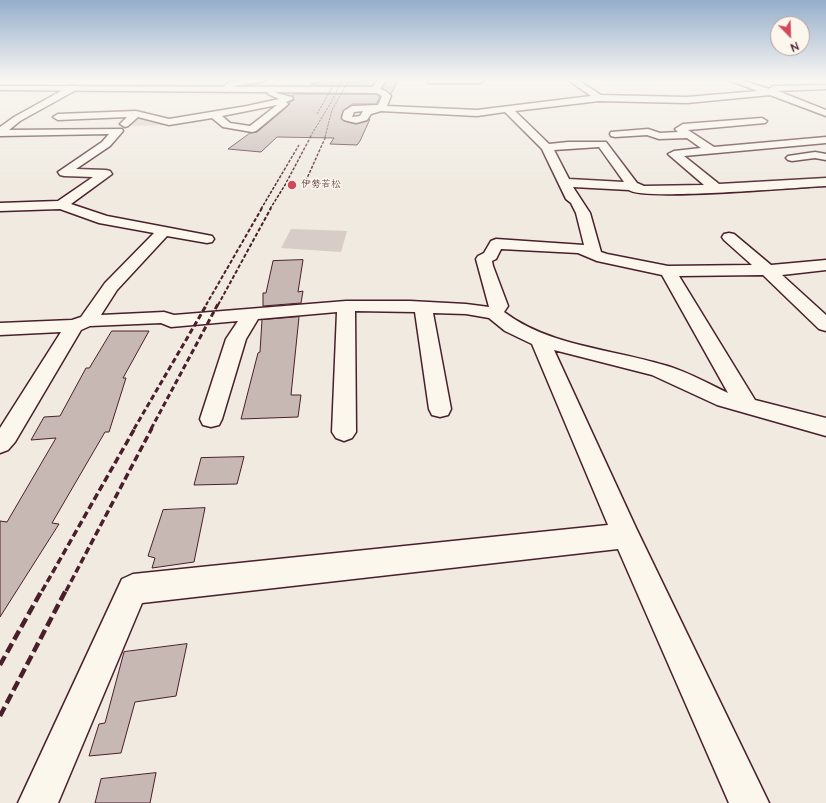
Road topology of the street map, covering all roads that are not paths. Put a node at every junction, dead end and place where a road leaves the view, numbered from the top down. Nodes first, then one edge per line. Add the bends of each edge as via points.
1 (20, 117) edge
2 (54, 117) edge
3 (132, 117) edge
4 (150, 117) edge
5 (199, 117) edge
6 (218, 117) edge
7 (266, 117) edge
8 (518, 117) edge
9 (17, 119) junction
10 (762, 121) dead end
11 (118, 131) junction
12 (0, 133) edge
13 (615, 134) dead end
14 (689, 135) junction
15 (826, 140) edge
16 (765, 146) junction
17 (547, 148) junction
18 (713, 151) junction
19 (826, 157) edge
20 (826, 182) edge
21 (566, 183) junction
22 (633, 186) junction
23 (716, 188) junction
24 (61, 205) junction
25 (0, 207) edge
26 (164, 232) junction
27 (729, 237) dead end
28 (207, 239) dead end
29 (594, 254) junction
30 (826, 265) edge
31 (766, 269) junction
32 (668, 271) junction
33 (346, 306) junction
34 (423, 307) junction
35 (494, 313) junction
36 (252, 314) junction
37 (81, 324) junction
38 (826, 325) edge
39 (0, 329) edge
40 (540, 340) junction
41 (747, 406) junction
42 (440, 409) dead end
43 (211, 419) dead end
44 (826, 427) edge
45 (344, 432) dead end
46 (0, 444) edge
47 (626, 536) junction
48 (38, 803) edge
49 (749, 803) edge

1 - 9 street
2 - 9 street
3 - 11 street
4 - 5 street via 169,122
6 - 7 street via 227,125 252,129
8 - 17 street
9 - 12 street
10 - 14 street via 680,129
11 - 12 street
11 - 24 street via 106,144 64,172 106,174
13 - 14 street via 648,132 659,136
14 - 18 street
15 - 16 street
16 - 18 street
16 - 19 street via 792,158 815,155
17 - 21 street
17 - 22 street via 602,144
18 - 23 street via 674,154
20 - 23 street
21 - 22 street
21 - 29 street via 583,213
22 - 23 street via 644,190
24 - 25 street
24 - 26 street via 104,220
26 - 28 street
26 - 37 street
27 - 31 street
29 - 32 street
29 - 35 street via 580,249 496,244 490,256 484,259 499,306
30 - 31 street via 783,270
31 - 32 street
31 - 38 street
32 - 41 street
33 - 34 street
33 - 36 street
33 - 45 street
34 - 35 street
34 - 42 street via 432,348
35 - 40 street via 512,327
36 - 37 street via 171,320 164,317
36 - 43 street via 236,339
37 - 39 street
37 - 46 street
40 - 41 street via 659,370 725,400
40 - 47 street
41 - 44 street
47 - 48 street via 133,589
47 - 49 street

